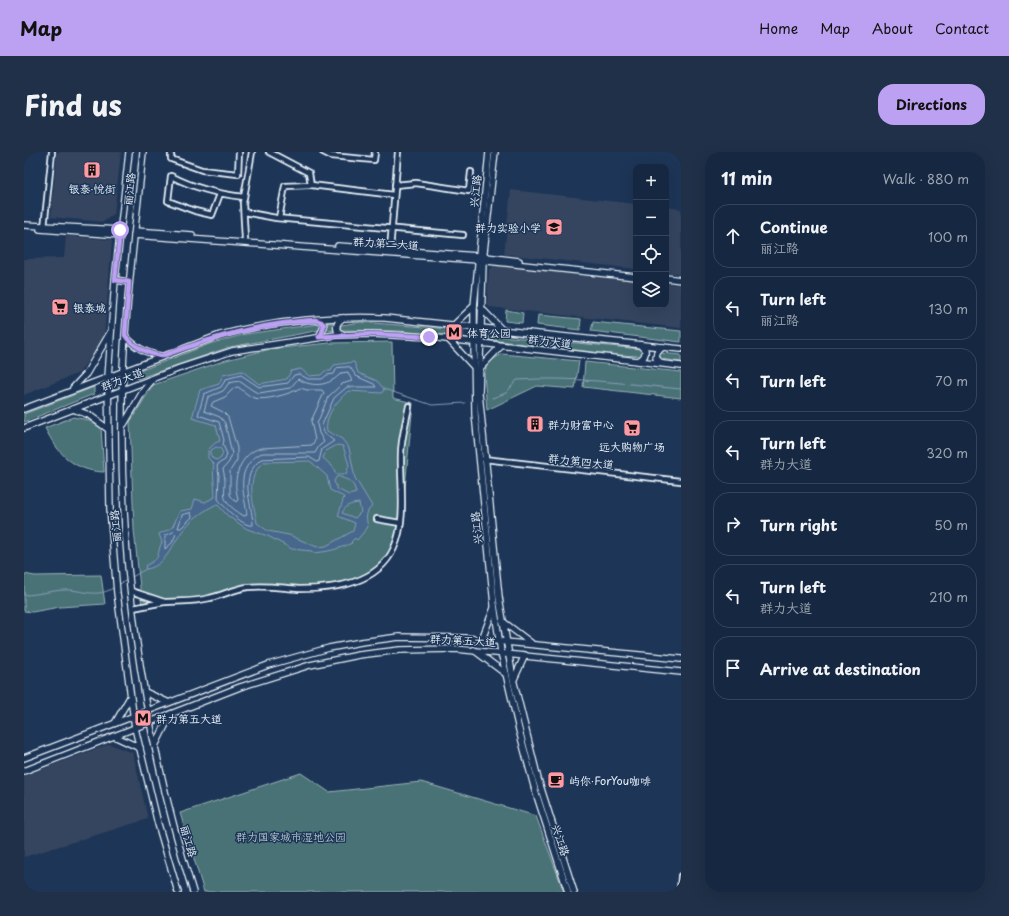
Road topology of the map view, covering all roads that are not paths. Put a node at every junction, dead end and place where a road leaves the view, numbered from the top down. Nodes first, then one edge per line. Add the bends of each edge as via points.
1 (52, 152) edge
2 (129, 152) edge
3 (143, 152) edge
4 (171, 152) edge
5 (239, 152) edge
6 (252, 152) edge
7 (269, 152) edge
8 (323, 152) edge
9 (375, 152) edge
10 (398, 152) edge
11 (489, 152) edge
12 (495, 152) edge
13 (471, 172) dead end
14 (311, 185) junction
15 (395, 185) junction
16 (220, 194) junction
17 (394, 195) junction
18 (244, 197) junction
19 (244, 212) junction
20 (279, 218) junction
21 (24, 225) edge
22 (44, 228) junction
23 (24, 229) edge
24 (392, 229) junction
25 (120, 233) junction
26 (135, 233) junction
27 (463, 235) dead end
28 (245, 239) junction
29 (390, 250) junction
30 (481, 259) junction
31 (633, 276) edge
32 (115, 280) junction
33 (669, 280) edge
34 (681, 281) edge
35 (129, 282) junction
36 (474, 306) junction
37 (481, 308) junction
38 (343, 318) junction
39 (315, 320) junction
40 (454, 325) junction
41 (474, 327) junction
42 (480, 328) junction
43 (112, 329) junction
44 (502, 330) junction
45 (125, 335) junction
46 (343, 335) junction
47 (319, 337) junction
48 (449, 340) junction
49 (476, 342) junction
50 (639, 345) junction
51 (501, 346) junction
52 (663, 347) junction
53 (681, 349) edge
54 (162, 356) junction
55 (638, 361) junction
56 (662, 364) junction
57 (681, 366) edge
58 (477, 367) junction
59 (123, 371) junction
60 (108, 376) junction
61 (153, 378) junction
62 (123, 390) junction
63 (69, 392) junction
64 (107, 395) junction
65 (409, 406) dead end
66 (24, 409) edge
67 (73, 409) junction
68 (123, 426) junction
69 (24, 428) edge
70 (108, 429) junction
71 (482, 459) junction
72 (681, 480) edge
73 (377, 518) dead end
74 (400, 523) junction
75 (131, 591) junction
76 (164, 602) junction
77 (133, 608) junction
78 (494, 608) junction
79 (502, 621) junction
80 (482, 639) junction
81 (499, 640) junction
82 (505, 641) junction
83 (531, 644) junction
84 (474, 650) junction
85 (501, 652) junction
86 (508, 653) junction
87 (525, 655) junction
88 (681, 659) edge
89 (681, 672) edge
90 (506, 674) junction
91 (514, 679) junction
92 (145, 692) junction
93 (130, 696) junction
94 (167, 702) junction
95 (147, 710) junction
96 (171, 714) junction
97 (133, 716) junction
98 (150, 722) junction
99 (115, 723) junction
100 (135, 728) junction
101 (114, 736) junction
102 (155, 746) junction
103 (140, 748) junction
104 (24, 758) edge
105 (24, 771) edge
106 (681, 876) edge
107 (178, 892) edge
108 (193, 892) edge
109 (568, 892) edge
110 (574, 892) edge
111 (680, 892) edge

1 - 22 street
2 - 25 main road, 丽江路
3 - 26 main road, 丽江路
4 - 5 street via 171,159 202,170 238,174
6 - 18 street
7 - 14 street via 309,173
8 - 9 street via 331,156 374,160
10 - 15 street
11 - 30 main road, 兴江路
12 - 30 main road, 兴江路
13 - 15 street via 469,191 416,182
14 - 17 street
14 - 20 street via 285,186
15 - 17 street
16 - 16 street via 190,186 171,176 168,201 212,215
16 - 18 street
17 - 24 street
18 - 19 street
19 - 20 street
19 - 28 street
20 - 24 street
21 - 22 main road
22 - 23 main road
22 - 25 main road
24 - 27 street
24 - 29 street
25 - 32 main road, 丽江路
26 - 28 main road, 群力第二大道
26 - 30 main road, 群力第二大道
26 - 35 main road, 丽江路
28 - 29 main road, 群力第二大道
29 - 30 main road, 群力第二大道
30 - 31 main road, 群力第二大道
30 - 36 main road, 兴江路
30 - 37 main road, 兴江路
32 - 35 main road
32 - 43 main road, 丽江路
33 - 34 main road
35 - 45 main road, 丽江路
36 - 40 main road
36 - 41 main road, 兴江路
37 - 42 main road, 兴江路
37 - 44 main road
38 - 39 main road, 群力大道
38 - 40 main road, 群力大道 via 385,318
38 - 46 main road via 337,326 338,332
39 - 47 main road via 324,325
39 - 54 main road, 群力大道 via 241,330
40 - 41 main road, 群力大道
41 - 42 main road, 群力大道
41 - 49 main road, 兴江路
42 - 44 main road, 群力大道
42 - 49 main road, 兴江路
43 - 60 main road, 丽江路
43 - 63 main road via 86,374
44 - 50 main road, 群力大道
45 - 54 main road via 137,346 154,355
45 - 59 main road, 丽江路
46 - 47 main road, 群力大道
46 - 48 main road, 群力大道 via 400,335
47 - 61 main road, 群力大道 via 232,351
48 - 49 main road, 群力大道
48 - 58 main road
49 - 51 main road, 群力大道
49 - 58 main road, 兴江路
50 - 52 main road, 群力大道
50 - 55 main road via 644,348 645,354
51 - 55 main road, 群力大道
51 - 58 main road
52 - 53 main road, 群力大道
52 - 56 main road via 657,352 656,358
54 - 59 main road, 群力大道
55 - 56 main road, 群力大道
56 - 57 main road, 群力大道
58 - 71 main road, 兴江路 via 477,414
59 - 60 main road, 群力大道
59 - 62 main road, 丽江路
60 - 63 main road, 群力大道
60 - 64 main road, 丽江路
61 - 62 main road, 群力大道
61 - 68 main road
62 - 64 main road, 群力大道
62 - 68 main road, 丽江路
63 - 66 main road, 群力大道
64 - 67 main road, 群力大道
64 - 70 main road, 丽江路
65 - 74 street via 401,453
67 - 69 main road, 群力大道
67 - 70 main road via 88,415
68 - 75 main road, 丽江路 via 124,508
70 - 93 main road, 丽江路 via 115,577
71 - 72 street, 群力第四大道
71 - 78 main road, 兴江路
71 - 79 main road, 兴江路
73 - 74 street
74 - 76 street via 394,548 386,560 373,573 358,581 336,587 299,589 267,585 247,587 209,598
75 - 76 street
75 - 77 main road, 丽江路
76 - 77 street
77 - 92 main road, 丽江路
78 - 80 main road
78 - 81 main road, 兴江路
79 - 82 main road, 兴江路
79 - 83 main road
80 - 81 main road, 群力第五大道
80 - 94 main road, 群力第五大道 via 399,637 330,648 268,665
81 - 82 main road, 群力第五大道
81 - 85 main road, 兴江路
82 - 83 main road, 群力第五大道
82 - 86 main road, 兴江路
83 - 88 main road, 群力第五大道
84 - 85 main road, 群力第五大道
84 - 90 main road
84 - 96 main road, 群力第五大道 via 400,650 335,659 240,687
85 - 86 main road, 群力第五大道
85 - 90 main road, 兴江路
86 - 87 main road, 群力第五大道
86 - 91 main road, 兴江路
87 - 89 main road, 群力第五大道
87 - 91 main road
90 - 109 main road, 兴江路 via 535,790
91 - 110 main road, 兴江路 via 538,778
92 - 94 main road
92 - 95 main road, 丽江路
93 - 97 main road, 丽江路
93 - 99 main road
94 - 95 main road, 群力第五大道
95 - 97 main road, 群力第五大道
95 - 98 main road, 丽江路
96 - 98 main road, 群力第五大道
96 - 102 main road
97 - 99 main road, 群力第五大道
97 - 100 main road, 丽江路
98 - 100 main road, 群力第五大道
98 - 102 main road, 丽江路
99 - 104 main road, 群力第五大道
100 - 101 main road, 群力第五大道
100 - 103 main road, 丽江路
101 - 103 main road
101 - 105 main road, 群力第五大道
102 - 108 main road, 丽江路 via 170,813
103 - 107 main road, 丽江路
106 - 111 street

